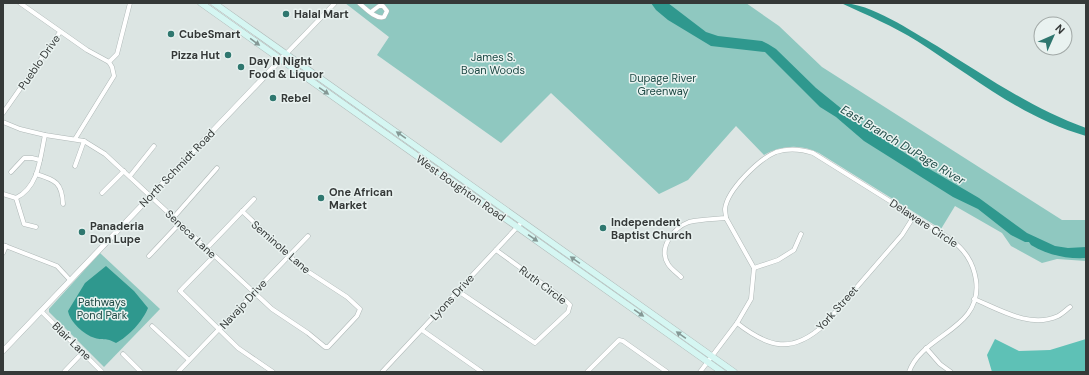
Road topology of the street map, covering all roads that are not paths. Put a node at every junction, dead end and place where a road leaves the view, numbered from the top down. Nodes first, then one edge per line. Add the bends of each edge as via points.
1 (20, 3) edge
2 (130, 3) edge
3 (201, 3) edge
4 (214, 3) edge
5 (335, 3) edge
6 (359, 3) edge
7 (371, 12) dead end
8 (60, 32) junction
9 (286, 54) junction
10 (280, 60) junction
11 (109, 62) junction
12 (3, 112) edge
13 (3, 122) edge
14 (45, 135) junction
15 (75, 139) junction
16 (84, 141) junction
17 (154, 146) dead end
18 (40, 160) junction
19 (75, 166) dead end
20 (216, 168) dead end
21 (124, 171) junction
22 (11, 172) dead end
23 (36, 174) junction
24 (130, 176) junction
25 (102, 193) dead end
26 (3, 194) edge
27 (150, 196) junction
28 (16, 198) junction
29 (254, 199) dead end
30 (493, 200) junction
31 (63, 204) dead end
32 (487, 206) junction
33 (242, 212) junction
34 (914, 216) junction
35 (174, 217) junction
36 (726, 218) junction
37 (180, 223) junction
38 (520, 225) junction
39 (36, 228) dead end
40 (801, 234) dead end
41 (308, 236) dead end
42 (5, 246) edge
43 (207, 248) junction
44 (496, 250) junction
45 (3, 253) edge
46 (561, 254) junction
47 (288, 255) junction
48 (149, 256) dead end
49 (214, 256) junction
50 (754, 268) junction
51 (681, 277) dead end
52 (70, 280) junction
53 (458, 291) junction
54 (253, 292) junction
55 (974, 299) junction
56 (1070, 307) dead end
57 (41, 311) junction
58 (737, 323) junction
59 (152, 326) dead end
60 (218, 330) junction
61 (422, 330) junction
62 (326, 348) joint
63 (926, 348) junction
64 (3, 351) edge
65 (83, 352) junction
66 (123, 354) dead end
67 (713, 357) junction
68 (189, 360) junction
69 (709, 363) junction
70 (385, 371) edge
71 (64, 372) edge
72 (102, 372) edge
73 (141, 372) edge
74 (178, 372) edge
75 (273, 372) edge
76 (482, 372) edge
77 (587, 372) edge
78 (667, 372) edge
79 (700, 372) edge
80 (722, 372) edge
81 (734, 372) edge
82 (909, 372) edge
83 (951, 372) edge

1 - 8 street
2 - 11 street via 117,54
3 -> 10 main road, West Boughton Road
4 - 9 main road, West Boughton Road
5 - 9 street, North Schmidt Road
6 - 7 street
8 - 11 street
8 - 12 street, Pueblo Drive
9 - 10 street, North Schmidt Road
30 -> 9 main road, West Boughton Road
10 - 27 street, North Schmidt Road
10 -> 32 main road, West Boughton Road
11 - 15 street via 114,72 112,81
13 - 14 street, Seneca Lane
14 - 15 street, Seneca Lane
14 - 18 street
15 - 16 street, Seneca Lane
16 - 19 street
16 - 21 street, Seneca Lane via 105,154
17 - 24 street
18 - 22 street via 24,158
18 - 23 street
20 - 35 street
21 - 24 street, Seneca Lane
21 - 25 street
23 - 28 street via 26,192
23 - 31 street via 49,177 59,185 63,193
24 - 27 street, Seneca Lane
26 - 28 street
27 - 35 street, Seneca Lane
27 - 52 street, North Schmidt Road
28 - 39 street via 24,224
29 - 33 street
30 - 32 street
30 - 38 main road, West Boughton Road
32 - 38 main road, West Boughton Road
33 - 43 street
33 - 47 street, Seminole Lane
34 - 36 street, Delaware Circle via 813,153 791,149 767,157 737,185 725,208
34 - 55 street, Delaware Circle via 962,248 974,269 977,286
34 - 58 street, York Street via 897,241 824,325 812,335 799,342 778,345 765,341
35 - 37 street, Seneca Lane
36 - 50 street
36 - 51 street via 689,222 672,233 668,241 666,258 668,264
37 - 43 street, Seneca Lane
37 - 48 street
38 - 44 street, Lyons Drive
38 - 46 main road, West Boughton Road
40 - 50 street via 794,250 778,260
41 - 47 street, Navajo Drive
42 - 45 street
42 - 52 street via 57,266
43 - 49 street, Seneca Lane
44 - 53 street, Lyons Drive
44 - 53 street, Ruth Circle via 565,300 570,305 568,312 536,343
67 -> 46 main road, West Boughton Road
46 -> 69 main road, West Boughton Road
47 - 54 street, Navajo Drive
47 - 62 street, Seminole Lane via 301,267 347,296 360,309 357,316
49 - 54 street, Seneca Lane
49 - 60 street via 180,291
50 - 58 street via 751,299
52 - 57 street, North Schmidt Road
53 - 61 street, Lyons Drive
54 - 60 street, Navajo Drive
54 - 62 street, Seneca Lane
55 - 56 street via 1024,319 1049,319
55 - 63 street, Delaware Circle via 971,310 964,320
57 - 64 street, North Schmidt Road
57 - 65 street, Blair Lane
58 - 67 street
59 - 68 street
60 - 68 street, Navajo Drive
60 - 75 street via 238,348
61 - 70 street, Lyons Drive
61 - 76 street
63 - 82 street, Delaware Circle via 912,364
63 - 83 street
65 - 71 street
65 - 72 street, Blair Lane
66 - 73 street
67 - 69 street
67 - 81 main road, West Boughton Road
68 - 74 street, Navajo Drive
69 - 79 street
69 - 80 main road, West Boughton Road
77 - 78 street via 615,342 620,340

